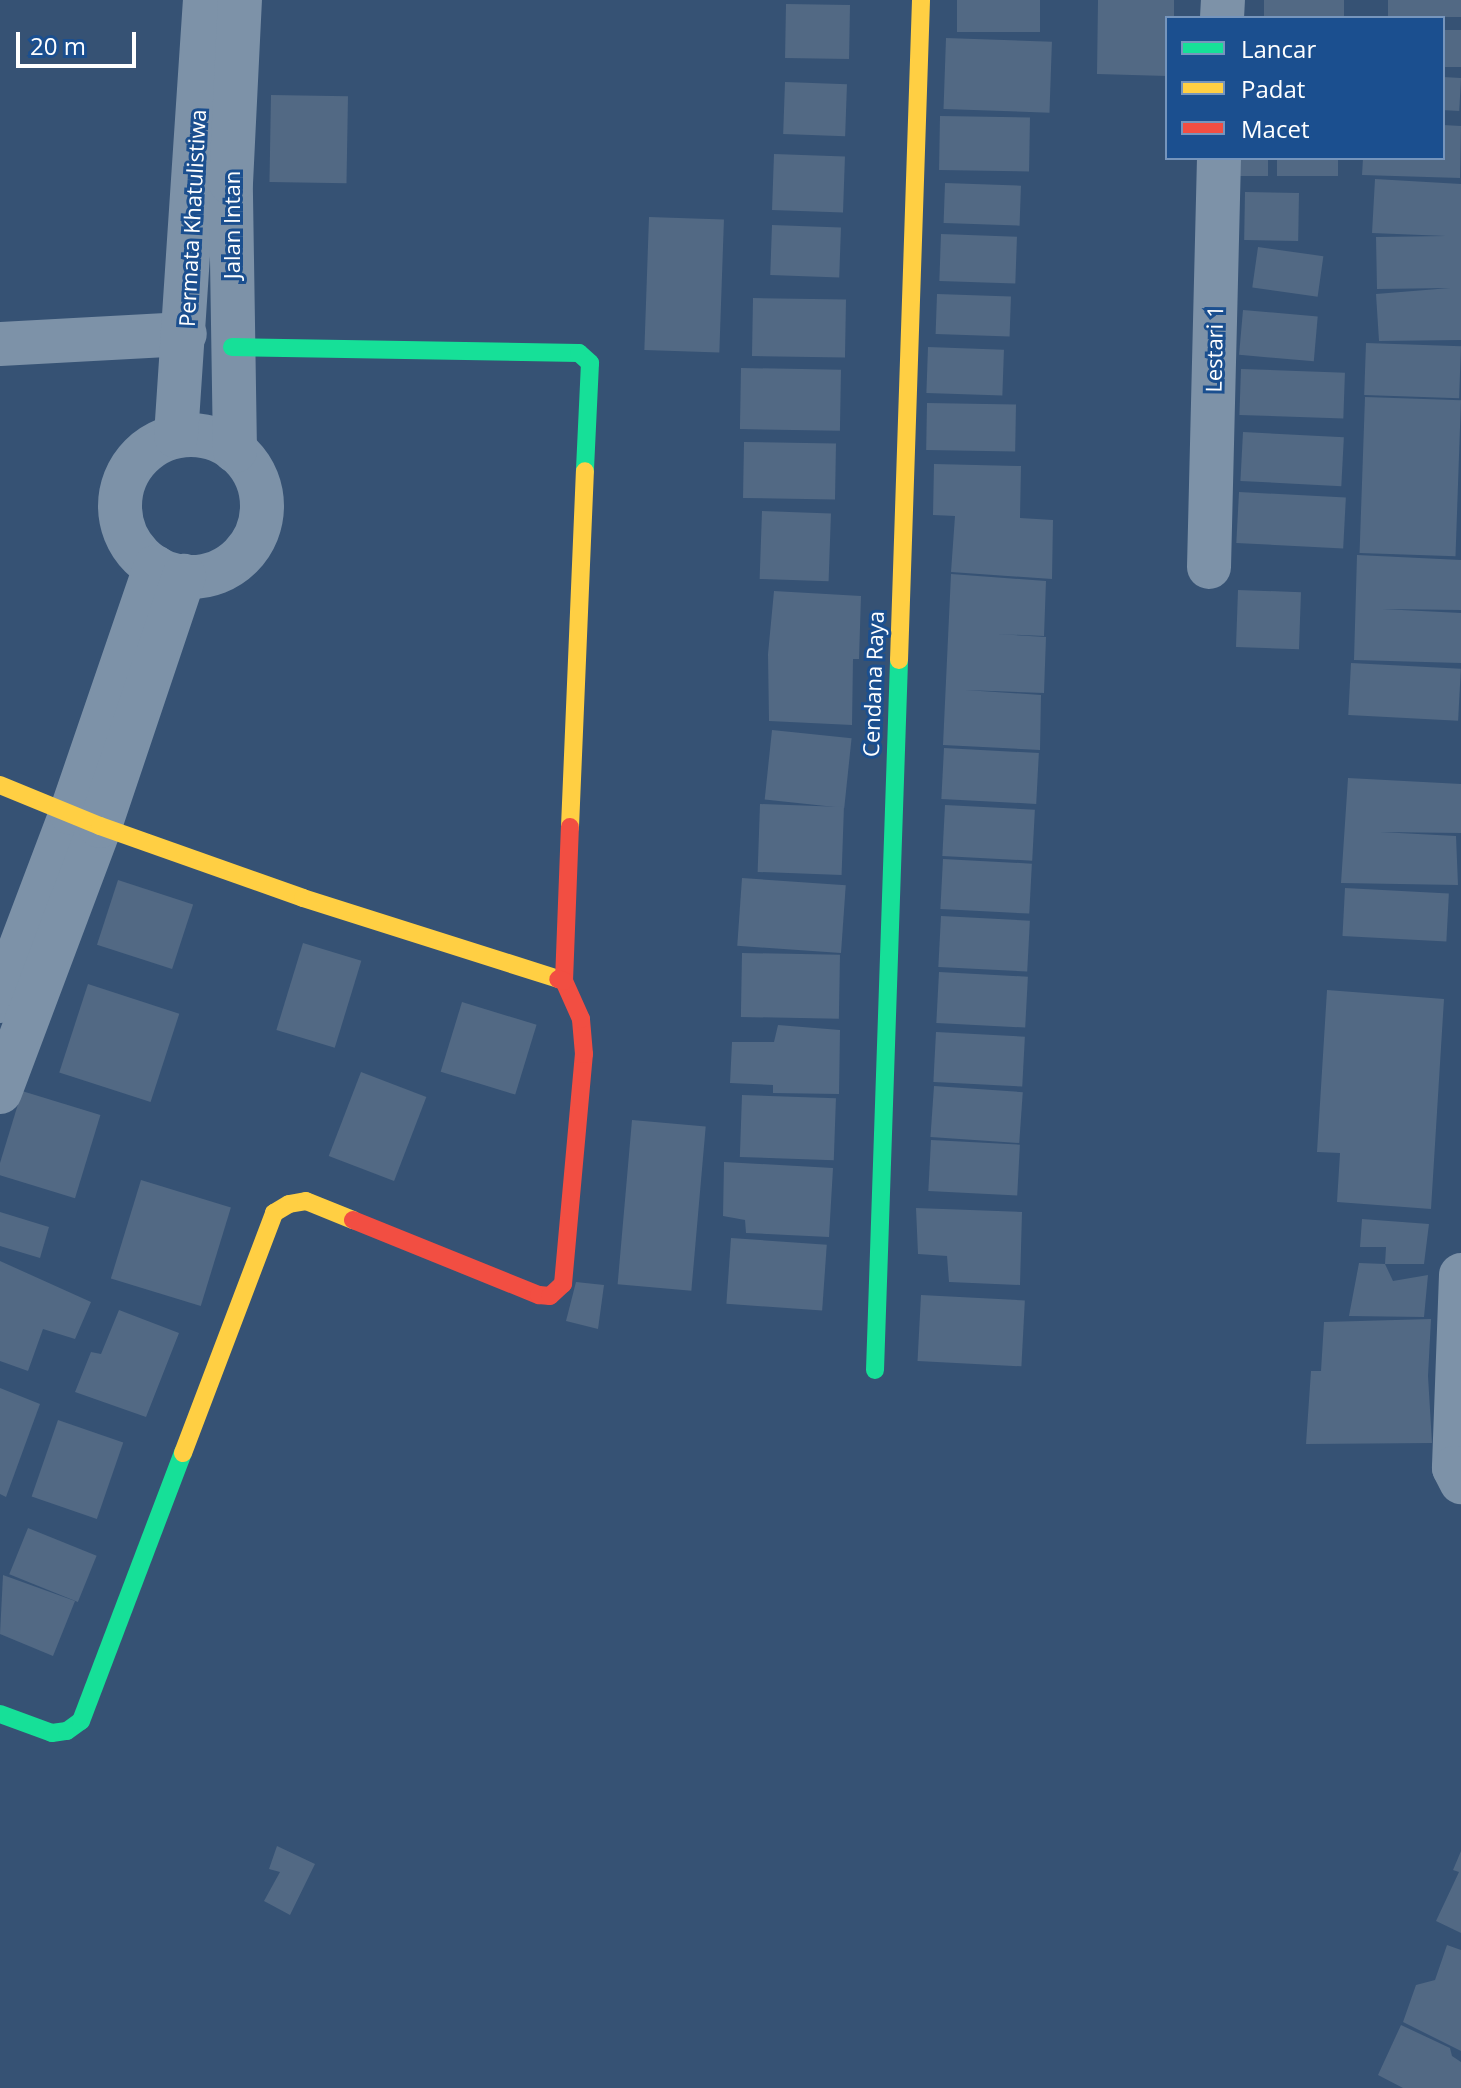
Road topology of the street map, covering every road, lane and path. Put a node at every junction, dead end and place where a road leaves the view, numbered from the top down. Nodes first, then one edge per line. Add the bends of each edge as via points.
1 (205, 0) edge
2 (240, 0) edge
3 (921, 0) edge
4 (1219, 160) edge
5 (185, 334) junction
6 (0, 344) edge
7 (232, 347) junction
8 (176, 436) junction
9 (235, 451) junction
10 (1209, 554) dead end
11 (169, 572) junction
12 (0, 785) edge
13 (86, 819) junction
14 (564, 981) junction
15 (0, 1001) edge
16 (0, 1092) edge
17 (1461, 1275) edge
18 (875, 1370) dead end
19 (1461, 1482) edge
20 (0, 1714) edge

1 - 5 street, Permata Khatulistiwa
2 - 7 street, Jalan Intan via 231,183
3 - 18 street, Cendana Raya
4 - 10 street, Lestari 1
5 - 6 street
5 - 8 street, Permata Khatulistiwa
7 - 9 street, Jalan Intan
7 - 14 street via 566,351 579,353 590,363
8 - 9 street via 201,435
8 - 11 street via 155,443 138,458 120,499 129,543
9 - 11 street via 257,479 262,502 260,527 249,549 232,566 209,576
11 - 13 street
12 - 13 street
13 - 14 street via 317,903
13 - 15 street
13 - 16 street
14 - 20 street via 581,1019 584,1054 563,1284 550,1296 539,1295 306,1201 274,1213 81,1721 52,1733
17 - 19 street via 1454,1468

